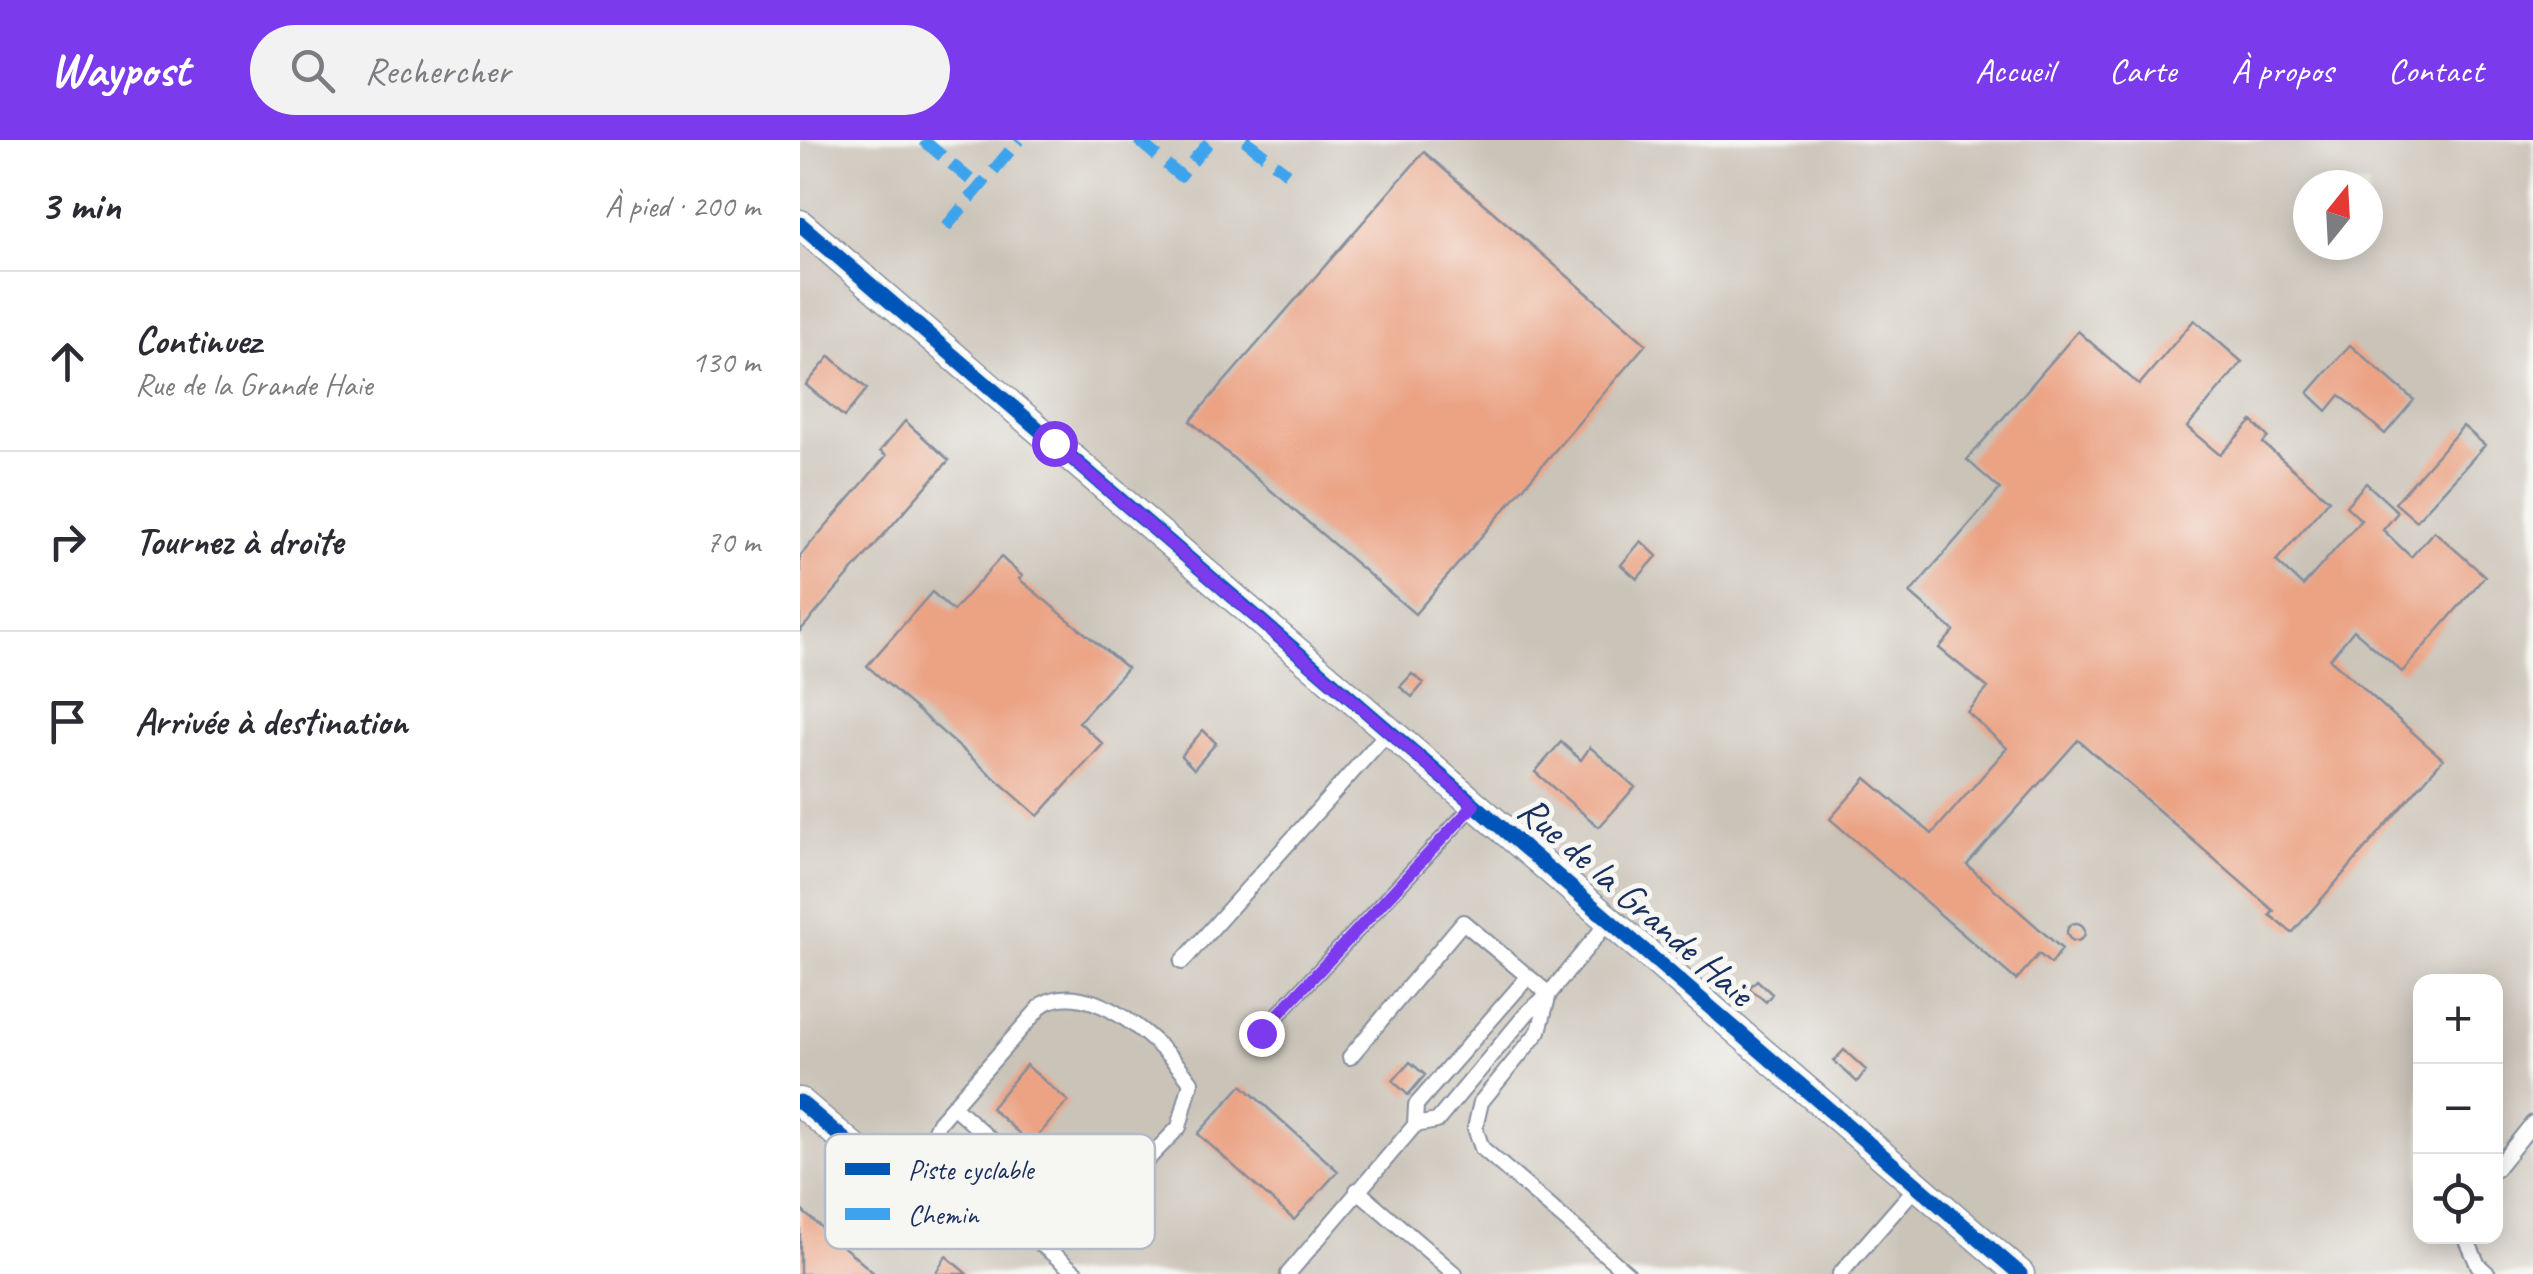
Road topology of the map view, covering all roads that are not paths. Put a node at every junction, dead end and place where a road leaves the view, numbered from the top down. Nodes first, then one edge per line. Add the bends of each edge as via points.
1 (800, 224) edge
2 (1389, 731) junction
3 (1474, 805) junction
4 (1609, 921) junction
5 (1182, 962) dead end
6 (1528, 976) junction
7 (1549, 994) junction
8 (1261, 1033) dead end
9 (1350, 1057) dead end
10 (800, 1102) edge
11 (953, 1106) junction
12 (2533, 1123) edge
13 (1415, 1125) junction
14 (838, 1134) edge
15 (933, 1134) edge
16 (984, 1134) edge
17 (1155, 1152) edge
18 (2503, 1160) edge
19 (1917, 1186) junction
20 (1358, 1190) junction
21 (2469, 1244) edge
22 (1047, 1249) edge
23 (1077, 1274) edge
24 (1288, 1274) edge
25 (1455, 1274) edge
26 (1628, 1274) edge
27 (1840, 1274) edge
28 (2020, 1274) edge
29 (2488, 1274) edge

1 - 2 street, Rue de la Grande Haie
2 - 3 street, Rue de la Grande Haie
2 - 5 lane
3 - 4 street, Rue de la Grande Haie
3 - 8 lane
4 - 7 lane
4 - 19 street, Rue de la Grande Haie
6 - 7 lane
6 - 9 lane via 1463,922
6 - 13 lane via 1416,1104
7 - 13 lane via 1438,1121
7 - 26 lane via 1538,1031 1480,1102 1474,1128 1482,1148
10 - 14 street
11 - 15 lane
11 - 16 lane
11 - 17 lane via 1043,1004 1080,996 1106,1006 1191,1082 1179,1127
12 - 18 lane
13 - 20 lane
19 - 27 lane
19 - 28 street, Rue de la Grande Haie
20 - 24 lane
20 - 25 lane
21 - 29 lane
22 - 23 lane

